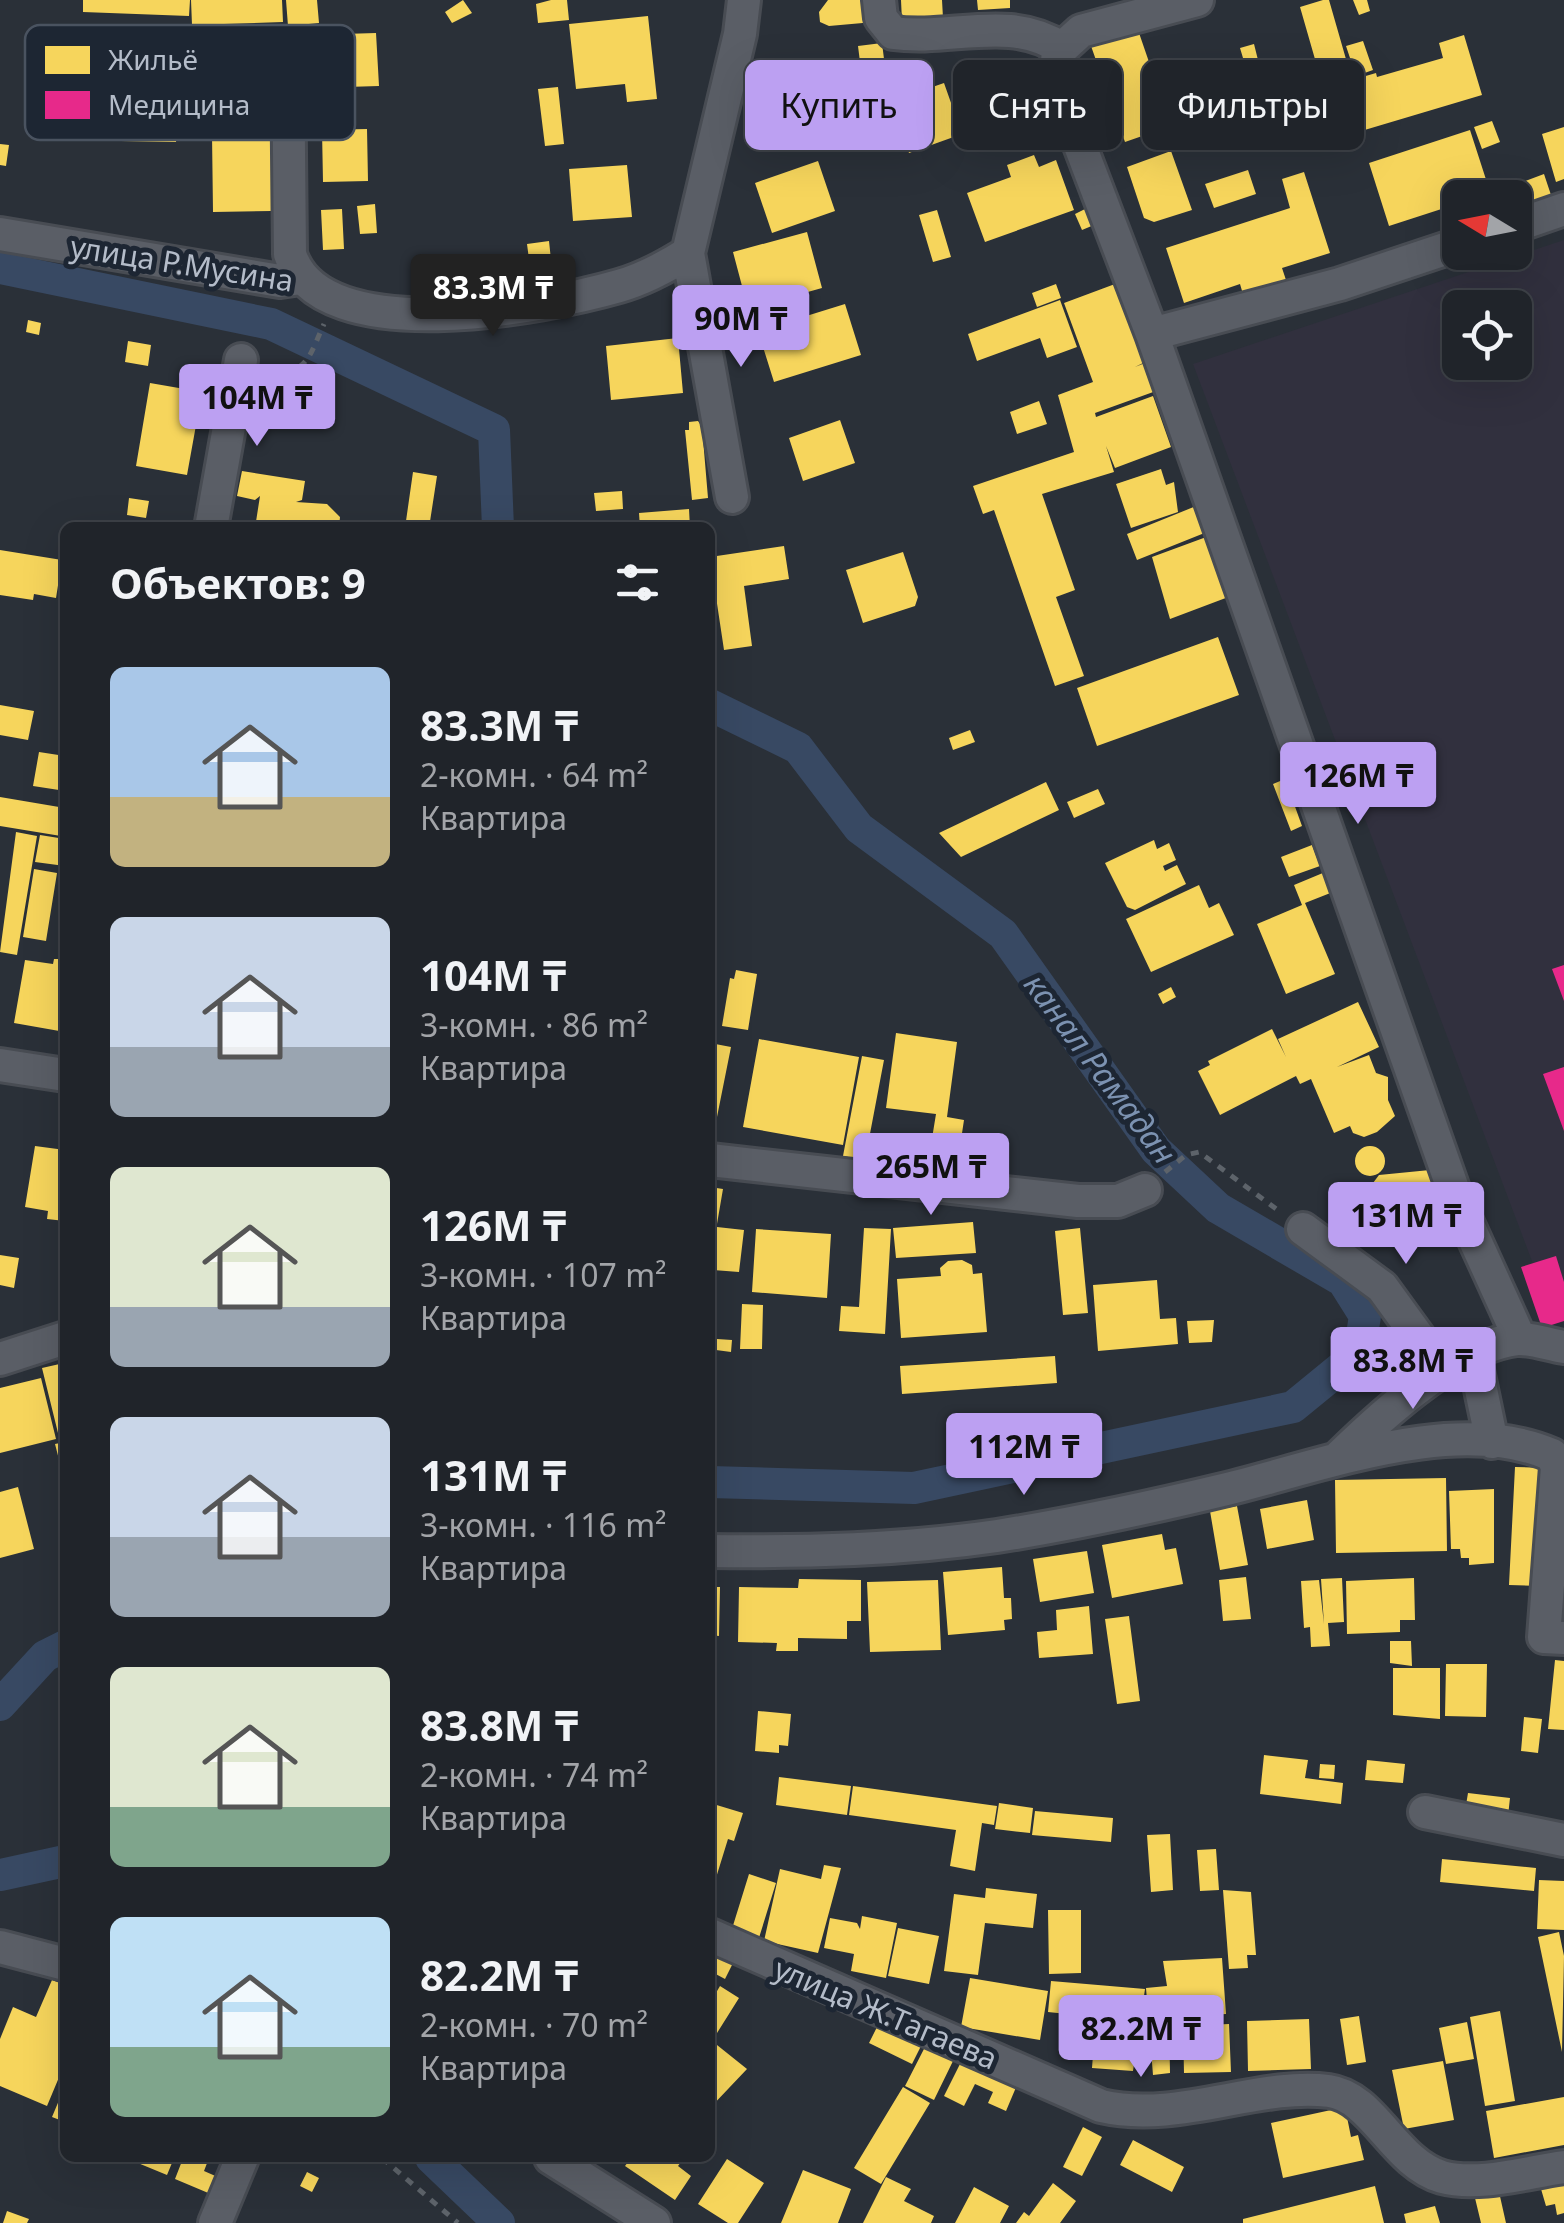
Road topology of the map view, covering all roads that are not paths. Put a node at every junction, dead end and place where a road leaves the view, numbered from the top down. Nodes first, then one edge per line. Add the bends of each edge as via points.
1 (744, 0) edge
2 (879, 0) edge
3 (1197, 0) edge
4 (1061, 48) junction
5 (289, 140) edge
6 (1564, 209) edge
7 (1532, 220) edge
8 (0, 234) edge
9 (1442, 250) edge
10 (688, 254) junction
11 (301, 278) junction
12 (1152, 334) junction
13 (239, 372) road end
14 (732, 497) dead end
15 (212, 522) edge
16 (0, 1065) edge
17 (60, 1074) edge
18 (715, 1161) edge
19 (1145, 1190) dead end
20 (1303, 1229) road end
21 (1520, 1339) junction
22 (60, 1340) edge
23 (1564, 1347) edge
24 (1474, 1356) junction
25 (0, 1360) edge
26 (1444, 1372) junction
27 (1492, 1442) junction
28 (1340, 1456) junction
29 (715, 1551) edge
30 (1564, 1638) edge
31 (1425, 1812) dead end
32 (1564, 1840) edge
33 (715, 1937) edge
34 (0, 1947) edge
35 (60, 1963) edge
36 (240, 2162) edge
37 (557, 2162) edge
38 (1564, 2167) edge
39 (215, 2223) edge
40 (654, 2223) edge

1 - 10 street
2 - 4 street via 881,18 893,33 1017,28
3 - 4 street via 1081,31
4 - 12 street via 1055,80
5 - 11 street via 290,254
6 - 7 street
8 - 11 street, улица Р.Мусина via 280,281
9 - 12 street
10 - 11 street, улица Р.Мусина via 617,287 452,314 363,310
10 - 14 street
12 - 21 street via 1458,1203
13 - 15 street
16 - 17 street
18 - 19 street via 1078,1201 1118,1201
20 - 26 street via 1382,1287
21 - 23 street
21 - 24 street
22 - 25 street
24 - 26 street
24 - 27 street
26 - 28 street via 1393,1404
27 - 28 street via 1414,1443
27 - 30 street via 1538,1448 1557,1467 1544,1637
28 - 29 street via 1226,1489 1000,1535 834,1552
31 - 32 street
33 - 38 street, улица Ж.Тагаева via 1101,2106 1144,2112 1330,2091 1363,2108 1420,2168 1443,2177
34 - 35 street
36 - 39 street
37 - 40 street

